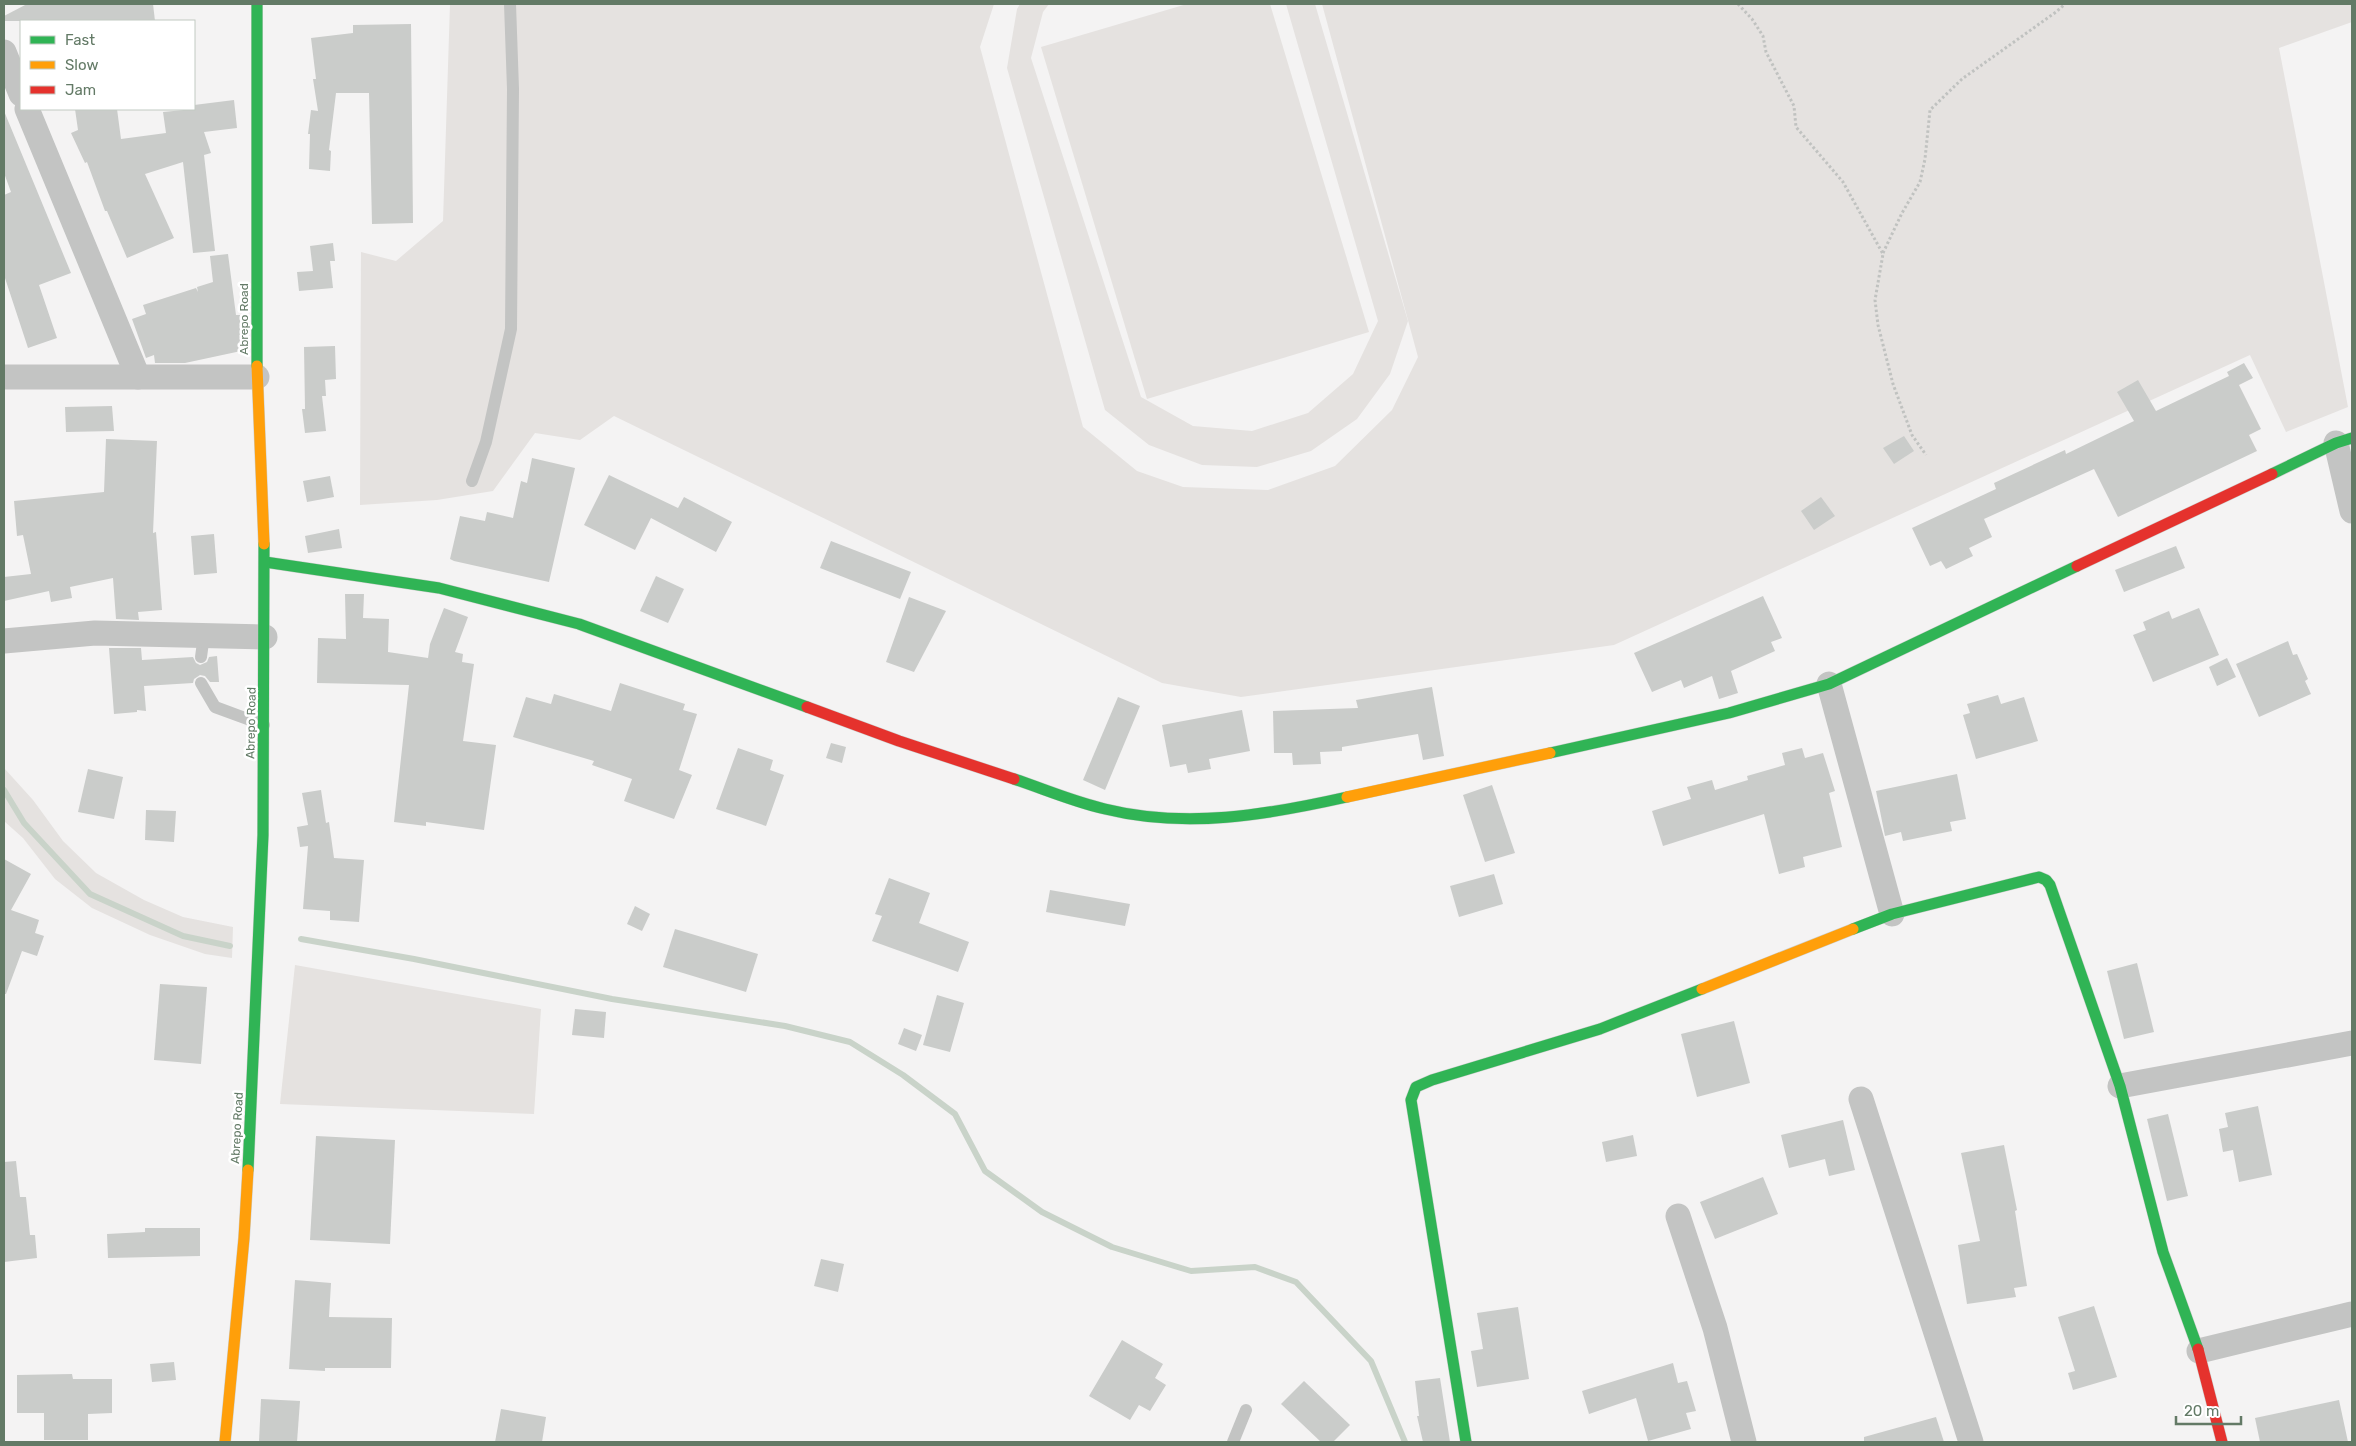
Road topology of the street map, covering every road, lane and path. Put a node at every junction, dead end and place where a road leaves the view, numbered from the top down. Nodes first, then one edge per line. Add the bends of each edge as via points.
1 (257, 4) edge
2 (510, 4) edge
3 (1738, 4) edge
4 (2065, 4) edge
5 (4, 52) edge
6 (20, 92) edge
7 (27, 110) edge
8 (1883, 254) junction
9 (4, 377) edge
10 (138, 377) junction
11 (257, 377) junction
12 (2344, 440) edge
13 (1926, 455) dead end
14 (472, 481) dead end
15 (2352, 511) edge
16 (265, 562) junction
17 (265, 637) junction
18 (4, 641) edge
19 (201, 683) dead end
20 (1829, 684) junction
21 (264, 725) junction
22 (1892, 914) junction
23 (2352, 1043) edge
24 (2120, 1086) junction
25 (1862, 1099) dead end
26 (1678, 1216) dead end
27 (2352, 1314) edge
28 (2199, 1351) junction
29 (1246, 1410) dead end
30 (225, 1442) edge
31 (1233, 1442) edge
32 (1466, 1442) edge
33 (1744, 1442) edge
34 (1971, 1442) edge
35 (2220, 1442) edge

1 - 11 street, Abrepo Road
2 - 14 lane via 513,89 511,329 486,442
3 - 8 path via 1763,36 1766,52 1794,106 1796,128 1843,182
4 - 8 path via 1962,79 1930,110 1920,182
5 - 6 street
7 - 10 street
8 - 13 path via 1875,300 1878,325 1912,435
9 - 10 street
10 - 11 street
11 - 16 street, Abrepo Road
12 - 15 street
12 - 20 street
16 - 17 street, Abrepo Road
16 - 20 street via 438,588 579,624 899,741 1040,788 1105,809 1169,819 1229,818 1286,811 1729,713
17 - 18 street via 203,646 95,633
17 - 21 street, Abrepo Road
19 - 21 lane via 215,707
20 - 22 street
21 - 30 street, Abrepo Road via 250,1140
22 - 24 street via 2039,877 2046,880
22 - 32 street via 1600,1030 1432,1080 1416,1088 1411,1100
23 - 24 street
24 - 28 street via 2163,1252
25 - 34 street
26 - 33 street via 1714,1328
27 - 28 street
28 - 35 street
29 - 31 lane

